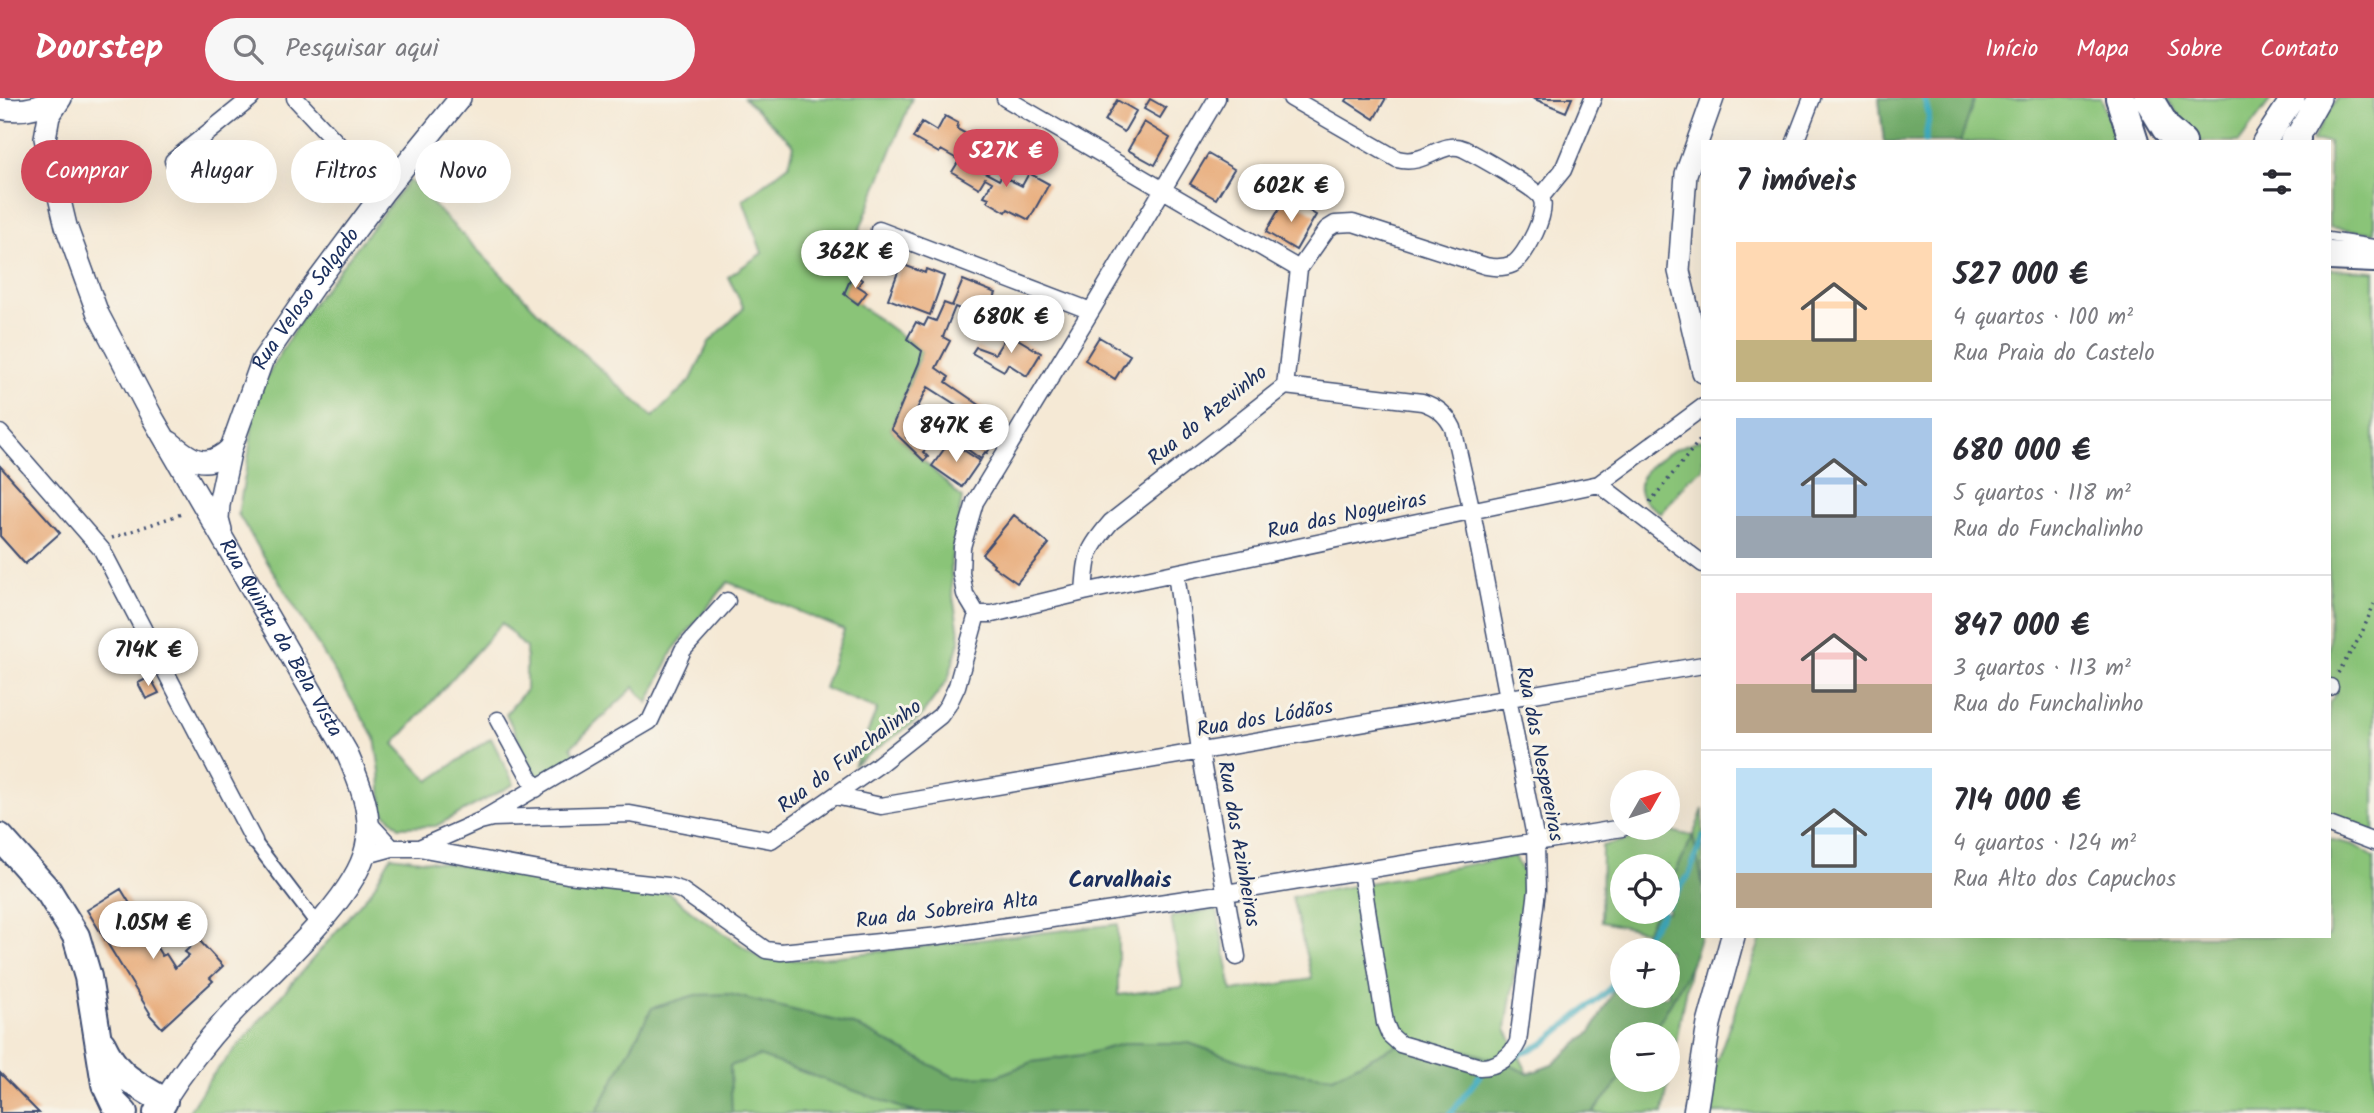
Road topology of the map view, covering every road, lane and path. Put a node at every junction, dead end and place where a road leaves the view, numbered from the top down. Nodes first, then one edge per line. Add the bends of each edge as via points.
1 (59, 98) edge
2 (251, 98) edge
3 (295, 98) edge
4 (460, 98) edge
5 (1005, 98) edge
6 (1217, 98) edge
7 (1291, 98) edge
8 (1593, 98) edge
9 (1713, 98) edge
10 (1812, 98) edge
11 (2120, 98) edge
12 (2148, 98) edge
13 (2293, 98) edge
14 (2319, 98) edge
15 (4, 109) edge
16 (2174, 137) edge
17 (45, 138) junction
18 (199, 140) edge
19 (334, 140) edge
20 (1796, 140) edge
21 (2133, 140) edge
22 (2265, 140) edge
23 (2295, 140) edge
24 (401, 171) edge
25 (1164, 190) junction
26 (1541, 197) junction
27 (376, 203) edge
28 (879, 230) dead end
29 (2331, 237) edge
30 (2374, 244) edge
31 (2331, 256) edge
32 (2374, 258) edge
33 (1300, 269) junction
34 (1091, 311) junction
35 (1701, 364) edge
36 (1285, 386) junction
37 (1701, 408) edge
38 (0, 433) edge
39 (164, 437) junction
40 (1700, 440) dead end
41 (231, 448) junction
42 (203, 462) junction
43 (1599, 484) junction
44 (192, 486) junction
45 (223, 487) junction
46 (1649, 504) dead end
47 (204, 506) junction
48 (1472, 512) junction
49 (222, 537) junction
50 (97, 544) junction
51 (1701, 562) edge
52 (1176, 573) junction
53 (1084, 592) junction
54 (727, 601) dead end
55 (2374, 604) edge
56 (977, 614) junction
57 (1701, 665) edge
58 (2331, 684) edge
59 (1507, 698) junction
60 (498, 720) dead end
61 (1200, 751) junction
62 (536, 789) junction
63 (835, 796) junction
64 (367, 821) junction
65 (480, 821) junction
66 (2331, 826) edge
67 (1610, 830) edge
68 (0, 837) edge
69 (254, 841) joint
70 (1536, 842) junction
71 (2374, 842) edge
72 (392, 848) junction
73 (419, 848) junction
74 (363, 856) junction
75 (1361, 871) junction
76 (1226, 893) junction
77 (317, 924) junction
78 (1717, 938) edge
79 (1732, 938) edge
80 (1237, 957) dead end
81 (98, 1036) junction
82 (160, 1107) edge
83 (124, 1113) edge
84 (1681, 1113) edge
85 (1695, 1113) edge

1 - 15 street via 35,109
1 - 17 street
2 - 18 street
3 - 19 street
4 - 24 street, Rua Veloso Salgado
5 - 25 street
6 - 25 street
7 - 26 street via 1397,159 1416,161 1446,147 1459,147
8 - 26 street via 1563,170
9 - 35 street via 1686,174 1679,271
10 - 20 street
11 - 21 highway
12 - 16 highway
13 - 22 main road
14 - 23 main road
15 - 17 street via 31,121
17 - 39 street, Rua Quinta da Bela Vista via 66,226 88,289
25 - 33 street
25 - 34 street
26 - 33 street, Rua do Azevinho via 1541,217 1524,253 1509,266 1486,266 1345,222 1327,229
27 - 41 street, Rua Veloso Salgado via 262,361
28 - 34 street
29 - 30 lane
31 - 32 highway
33 - 36 street, Rua do Azevinho
34 - 56 street via 971,510 961,573 965,594
36 - 48 street, Rua das Nespereiras via 1422,402 1439,410 1452,428
36 - 53 street, Rua do Azevinho via 1111,522 1086,558
37 - 43 street, Rua das Nogueiras
38 - 50 street
39 - 42 street via 186,456
39 - 44 street, Rua Quinta da Bela Vista
40 - 46 path
41 - 42 street via 215,460
41 - 45 street, Rua Veloso Salgado
42 - 44 street
43 - 48 street, Rua das Nogueiras
43 - 51 street
44 - 45 street via 203,492
44 - 47 street, Rua Quinta da Bela Vista
45 - 49 street, Rua Veloso Salgado via 218,519
47 - 49 street, Rua Quinta da Bela Vista
47 - 50 path
48 - 52 street, Rua das Nogueiras
48 - 59 street, Rua das Nespereiras
49 - 64 street, Rua Quinta da Bela Vista via 346,751 359,781
50 - 69 street
52 - 53 street, Rua das Nogueiras
52 - 61 street, Rua das Azinheiras
53 - 56 street, Rua das Nogueiras
54 - 62 street via 683,650 650,721
55 - 58 path
56 - 63 street, Rua do Funchalinho via 957,686 940,716
57 - 59 street, Rua dos Lódãos
59 - 61 street, Rua dos Lódãos
59 - 70 street, Rua das Nespereiras
60 - 62 street
61 - 63 street, Rua dos Lódãos via 881,806
61 - 76 street, Rua das Azinheiras
62 - 65 street
63 - 65 street, Rua do Funchalinho via 771,841 630,814
64 - 72 street
64 - 74 street, Rua Quinta da Bela Vista
65 - 73 street, Rua do Funchalinho
66 - 71 street
67 - 70 street, Rua da Sobreira Alta
68 - 81 main road via 49,892 76,936
69 - 77 street
70 - 75 street, Rua da Sobreira Alta
70 - 75 street, Rua das Nespereiras via 1537,890 1518,1042 1505,1059 1488,1067 1406,1046 1387,1030
72 - 73 street, Rua do Funchalinho
72 - 74 street, Rua do Funchalinho
73 - 76 street, Rua da Sobreira Alta via 568,875 668,886 681,890 766,950 781,951 939,936
74 - 77 street, Rua Quinta da Bela Vista via 359,869
75 - 76 street, Rua da Sobreira Alta
76 - 80 street, Rua das Azinheiras
77 - 82 street, Rua Quinta da Bela Vista via 205,1043
78 - 84 main road via 1687,1066
79 - 85 main road via 1709,1024
81 - 82 main road via 111,1063
81 - 83 main road via 104,1084

